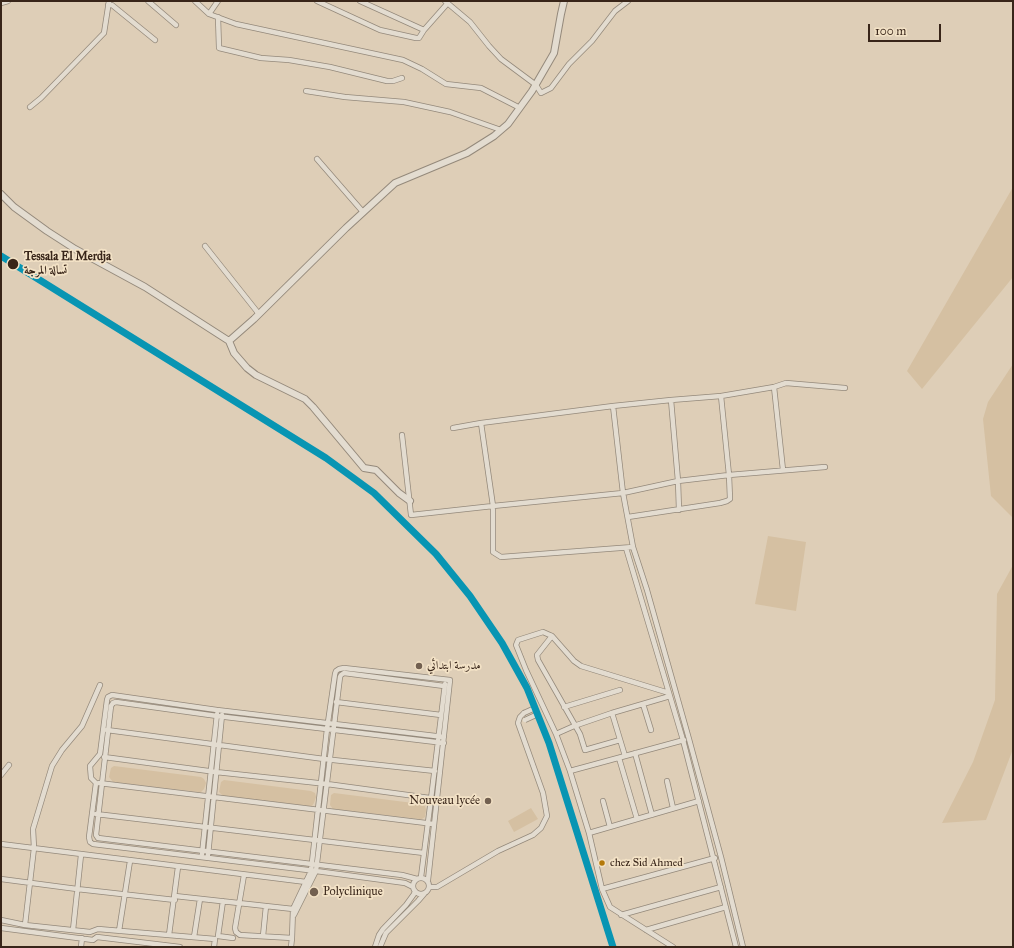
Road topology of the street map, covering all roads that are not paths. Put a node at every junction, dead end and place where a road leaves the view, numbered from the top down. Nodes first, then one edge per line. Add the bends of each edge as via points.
1 (8, 1) edge
2 (148, 1) edge
3 (195, 1) edge
4 (218, 1) edge
5 (318, 1) edge
6 (360, 1) edge
7 (564, 1) edge
8 (628, 1) edge
9 (446, 2) edge
10 (1, 3) edge
11 (109, 3) edge
12 (209, 14) junction
13 (218, 17) junction
14 (176, 25) dead end
15 (424, 30) junction
16 (155, 40) dead end
17 (402, 78) dead end
18 (536, 85) junction
19 (306, 91) dead end
20 (30, 107) dead end
21 (520, 108) junction
22 (501, 130) junction
23 (317, 159) dead end
24 (1, 194) edge
25 (363, 212) junction
26 (205, 246) dead end
27 (259, 314) junction
28 (229, 341) junction
29 (774, 387) junction
30 (845, 388) dead end
31 (721, 396) junction
32 (670, 400) junction
33 (613, 406) junction
34 (481, 423) junction
35 (453, 428) dead end
36 (402, 435) dead end
37 (825, 466) dead end
38 (783, 470) junction
39 (729, 475) junction
40 (678, 481) junction
41 (623, 493) junction
42 (410, 501) junction
43 (493, 506) junction
44 (679, 510) junction
45 (628, 517) junction
46 (633, 547) junction
47 (626, 548) junction
48 (552, 636) junction
49 (445, 680) junction
50 (100, 685) dead end
51 (444, 686) junction
52 (620, 690) dead end
53 (669, 694) junction
54 (676, 695) junction
55 (330, 701) junction
56 (337, 702) junction
57 (643, 704) junction
58 (543, 705) junction
59 (564, 707) junction
60 (219, 710) junction
61 (546, 711) junction
62 (612, 712) junction
63 (441, 715) junction
64 (219, 716) junction
65 (327, 726) junction
66 (574, 726) junction
67 (334, 727) junction
68 (520, 728) junction
69 (103, 730) junction
70 (108, 730) junction
71 (651, 730) dead end
72 (556, 734) junction
73 (438, 737) junction
74 (689, 739) junction
75 (444, 740) junction
76 (620, 740) junction
77 (683, 740) junction
78 (438, 742) junction
79 (216, 744) junction
80 (635, 753) junction
81 (100, 754) junction
82 (625, 756) junction
83 (105, 758) junction
84 (619, 758) junction
85 (324, 759) junction
86 (330, 759) junction
87 (10, 765) dead end
88 (211, 771) junction
89 (435, 771) junction
90 (570, 771) junction
91 (216, 772) junction
92 (1, 775) edge
93 (667, 781) dead end
94 (102, 782) junction
95 (96, 783) junction
96 (321, 784) junction
97 (327, 784) junction
98 (320, 793) junction
99 (208, 796) junction
100 (214, 797) junction
101 (434, 799) junction
102 (603, 801) dead end
103 (699, 801) junction
104 (673, 808) junction
105 (318, 810) junction
106 (324, 811) junction
107 (92, 813) junction
108 (99, 814) junction
109 (652, 815) junction
110 (637, 819) junction
111 (428, 824) junction
112 (434, 824) junction
113 (610, 826) junction
114 (204, 827) junction
115 (211, 828) junction
116 (589, 833) junction
117 (315, 840) junction
118 (320, 841) junction
119 (1, 844) edge
120 (34, 848) junction
121 (202, 851) junction
122 (208, 852) junction
123 (424, 853) junction
124 (81, 855) junction
125 (721, 857) junction
126 (202, 858) junction
127 (713, 858) junction
128 (208, 859) junction
129 (130, 861) junction
130 (315, 864) junction
131 (178, 867) junction
132 (314, 871) junction
133 (244, 875) junction
134 (419, 878) junction
135 (1, 879) edge
136 (428, 880) junction
137 (306, 882) junction
138 (31, 883) junction
139 (430, 887) junction
140 (721, 887) junction
141 (602, 888) junction
142 (77, 889) junction
143 (414, 889) junction
144 (424, 894) junction
145 (125, 895) junction
146 (175, 898) junction
147 (200, 899) junction
148 (223, 901) junction
149 (240, 903) junction
150 (266, 906) junction
151 (726, 907) junction
152 (293, 909) junction
153 (621, 915) junction
154 (293, 917) junction
155 (1, 920) edge
156 (25, 925) junction
157 (738, 926) junction
158 (731, 927) junction
159 (1, 928) edge
160 (73, 930) junction
161 (646, 930) junction
162 (119, 931) junction
163 (169, 935) junction
164 (263, 936) junction
165 (194, 937) junction
166 (82, 938) junction
167 (233, 938) dead end
168 (292, 938) junction
169 (81, 947) edge
170 (180, 947) edge
171 (214, 947) edge
172 (292, 947) edge
173 (375, 947) edge
174 (380, 947) edge
175 (674, 947) edge
176 (736, 947) edge
177 (743, 947) edge

1 - 10 street
2 - 14 street
3 - 12 street
4 - 12 street
5 - 15 street via 380,30 419,38
6 - 15 street
7 - 18 street via 554,53
8 - 18 street via 615,11 551,88 541,92
9 - 15 street
9 - 18 street via 470,22 501,59
11 - 16 street
11 - 20 street via 104,33
12 - 13 street
13 - 17 street via 219,48 260,58 330,67 387,81
13 - 21 street via 236,24 404,60 446,84 481,88
18 - 21 street
19 - 22 street via 404,102 450,112
21 - 22 street
22 - 25 street via 484,144 467,153 395,183
23 - 25 street
24 - 28 street via 47,231 145,287
25 - 27 street
26 - 27 street
27 - 28 street
28 - 42 street via 234,354 246,368 305,399 364,468 376,470
29 - 30 street via 786,383
29 - 31 street
29 - 38 street
31 - 32 street
31 - 39 street
32 - 33 street
32 - 40 street
33 - 34 street
33 - 41 street
34 - 35 street
34 - 43 street
36 - 42 street
37 - 38 street
38 - 39 street
39 - 40 street
39 - 44 street via 730,499
40 - 41 street
40 - 44 street
41 - 43 street
41 - 45 street
42 - 43 street via 411,515
43 - 47 street via 493,552 501,557
44 - 45 street
45 - 46 street
46 - 47 street
46 - 54 street
47 - 53 street
48 - 53 street via 581,666
48 - 58 street via 543,632 518,640 516,645
48 - 59 street via 537,655
49 - 51 street
49 - 55 street via 339,669 335,674
49 - 75 street via 450,680
50 - 120 street via 82,726 52,766 33,829
51 - 56 street via 344,673 340,677
51 - 63 street
52 - 59 street
53 - 54 street
53 - 57 street
53 - 77 street
54 - 74 street
55 - 56 street
55 - 65 street
56 - 63 street
56 - 67 street
57 - 62 street
57 - 71 street
58 - 61 street
58 - 68 street, bridge via 524,713 518,723
59 - 66 street
60 - 64 street
60 - 65 street
60 - 69 street via 112,696 107,700
61 - 68 street, bridge via 525,720
61 - 72 street
62 - 66 street
62 - 76 street
63 - 73 street
64 - 65 street
64 - 70 street via 116,702 111,706
64 - 79 street
65 - 67 street
65 - 85 street
66 - 72 street
66 - 76 street via 580,734 585,750
67 - 73 street
67 - 78 street
67 - 86 street
68 - 139 street via 543,793 547,816 541,828 533,835 498,851 437,888
69 - 70 street
69 - 81 street
70 - 79 street
70 - 83 street
72 - 90 street
73 - 75 street
73 - 78 street
74 - 77 street
74 - 125 street
75 - 78 street
75 - 101 street
76 - 82 street
77 - 80 street
77 - 103 street
78 - 89 street
79 - 85 street
79 - 88 street
79 - 91 street
80 - 82 street
80 - 109 street
81 - 83 street
81 - 95 street via 90,766 91,778
82 - 84 street
83 - 88 street
83 - 94 street
84 - 90 street
84 - 110 street
85 - 86 street
85 - 96 street
86 - 89 street
86 - 97 street
87 - 92 street
88 - 91 street
88 - 99 street
89 - 101 street
90 - 116 street
91 - 96 street
91 - 100 street
93 - 104 street
94 - 95 street
94 - 99 street
94 - 108 street
95 - 107 street
96 - 97 street
96 - 98 street
97 - 98 street
97 - 101 street
97 - 106 street
98 - 105 street
99 - 100 street
99 - 114 street
100 - 105 street
100 - 115 street
101 - 111 street
101 - 112 street
102 - 113 street
103 - 104 street
103 - 127 street
104 - 109 street
105 - 106 street
105 - 117 street
106 - 111 street
106 - 118 street
107 - 108 street
107 - 126 street via 89,837 93,844
108 - 114 street
108 - 121 street via 96,835 100,839
109 - 110 street
110 - 113 street
111 - 112 street
111 - 123 street
112 - 136 street
113 - 116 street
114 - 115 street
114 - 121 street
115 - 117 street
115 - 122 street
116 - 141 street
117 - 118 street
117 - 130 street
118 - 123 street
118 - 130 street
119 - 120 street
120 - 124 street
120 - 138 street
121 - 122 street
121 - 126 street
122 - 128 street
122 - 130 street
123 - 134 street
124 - 129 street
124 - 142 street
125 - 127 street
125 - 157 street
126 - 128 street
127 - 140 street
127 - 141 street
128 - 132 street
129 - 131 street
129 - 145 street
130 - 132 street
130 - 134 street
131 - 133 street
131 - 146 street
132 - 137 street
132 - 143 street via 405,884
132 - 154 street
133 - 137 street
133 - 149 street
134 - 136 street
134 - 143 street via 414,882
135 - 138 street
136 - 139 street
137 - 152 street
138 - 142 street
138 - 156 street
139 - 144 street
140 - 151 street
140 - 153 street
141 - 153 street via 610,907
142 - 145 street
142 - 160 street
143 - 144 street via 419,894
143 - 173 street via 414,894 383,929
144 - 174 street via 386,933
145 - 146 street
145 - 162 street
146 - 147 street
146 - 163 street
147 - 148 street
147 - 165 street
148 - 149 street
148 - 167 street via 218,936
149 - 150 street
149 - 164 street via 236,932 240,935
150 - 152 street
150 - 164 street
151 - 158 street
151 - 161 street
152 - 154 street
153 - 161 street
154 - 168 street
155 - 156 street
156 - 160 street
157 - 158 street
157 - 177 street
158 - 176 street
159 - 166 street
160 - 162 street
161 - 175 street
162 - 163 street
163 - 165 street
164 - 168 street
165 - 171 street via 215,939
166 - 169 street
166 - 170 street via 93,940 97,937
168 - 172 street

